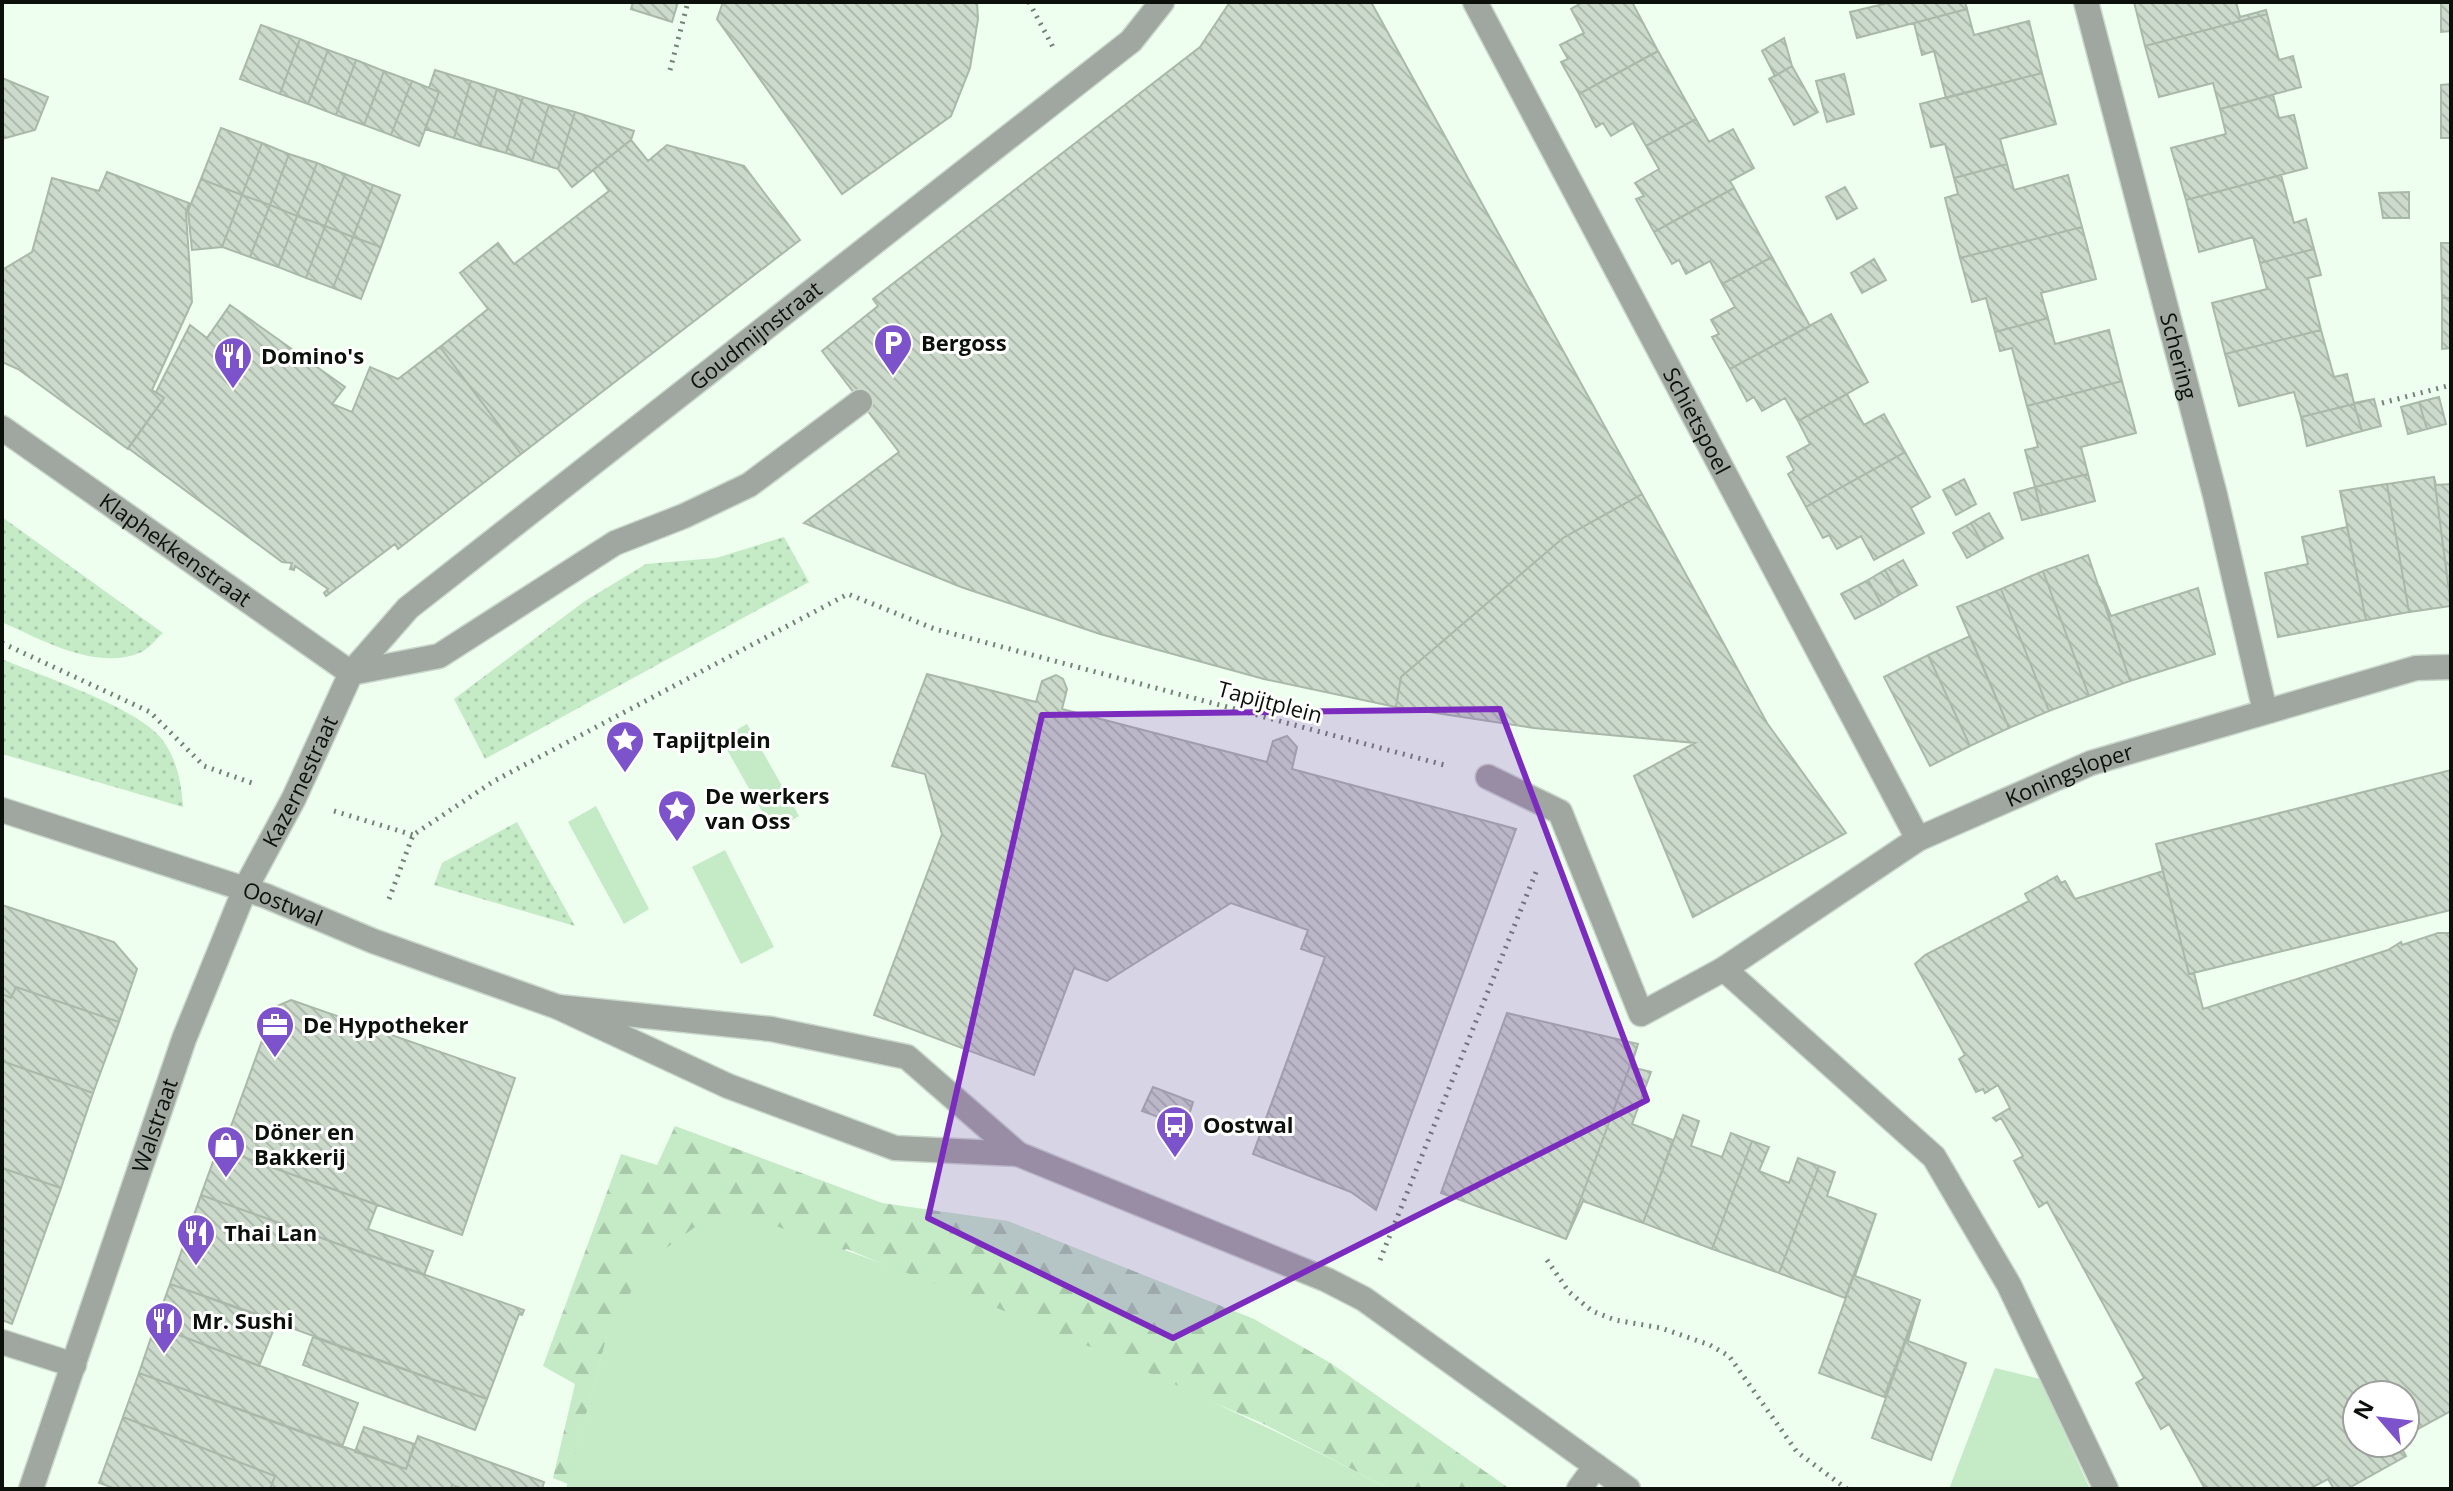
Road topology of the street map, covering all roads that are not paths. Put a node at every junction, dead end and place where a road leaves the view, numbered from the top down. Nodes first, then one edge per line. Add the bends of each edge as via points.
1 (1162, 2) edge
2 (1475, 2) edge
3 (2086, 2) edge
4 (860, 402) dead end
5 (11, 434) edge
6 (2451, 667) edge
7 (351, 673) junction
8 (2265, 711) junction
9 (1488, 777) road end
10 (2, 810) edge
11 (1918, 839) junction
12 (245, 889) junction
13 (1724, 969) junction
14 (558, 1007) junction
15 (1018, 1154) junction
16 (2, 1342) edge
17 (74, 1365) junction
18 (1596, 1466) junction
19 (31, 1489) edge
20 (1579, 1489) edge
21 (1628, 1489) edge
22 (2106, 1489) edge

1 - 7 street, Goudmijnstraat via 1131,41 408,608
2 - 11 street, Schietspoel
3 - 8 street, Schering via 2215,495
4 - 7 street via 749,485 615,543 439,656
5 - 7 street, Klaphekkenstraat
6 - 8 street, Koningsloper via 2416,668
7 - 12 street, Kazernestraat
8 - 11 street, Koningsloper via 2091,763
9 - 13 street, Koningsloper via 1560,812 1641,1014
10 - 12 street, Oostwal
11 - 13 street, Koningsloper
12 - 14 street, Oostwal
12 - 17 street, Walstraat via 184,1039
13 - 22 street via 1934,1157 2009,1285
14 - 15 street, Oostwal via 728,1086 895,1148
14 - 15 street, Oostwal via 771,1029 907,1057
15 - 18 street, Oostwal via 1364,1299
16 - 17 street
17 - 19 street, Walstraat
18 - 20 street
18 - 21 street, Oostwal

